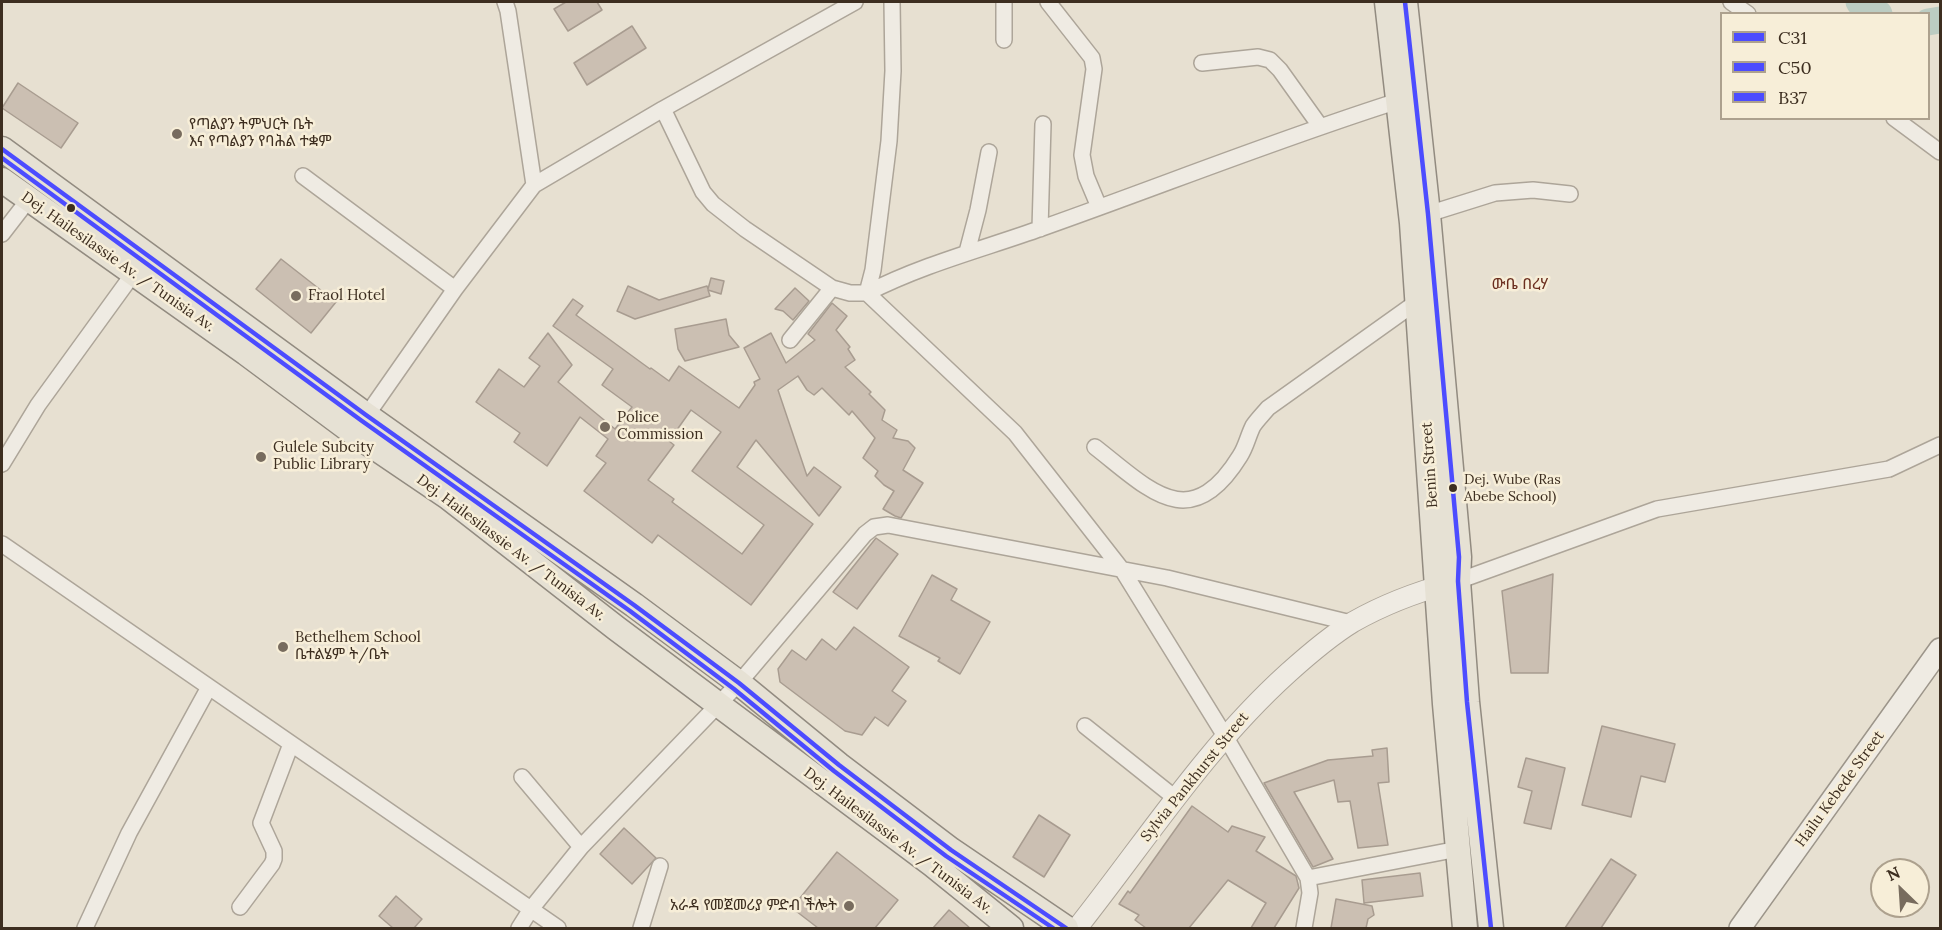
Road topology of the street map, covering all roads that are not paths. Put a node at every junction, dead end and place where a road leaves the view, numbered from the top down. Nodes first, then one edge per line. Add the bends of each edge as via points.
1 (505, 2) edge
2 (855, 2) edge
3 (892, 2) edge
4 (1004, 2) edge
5 (1048, 2) edge
6 (1386, 2) edge
7 (1405, 2) edge
8 (1731, 2) edge
9 (1745, 12) edge
10 (1004, 40) dead end
11 (1202, 63) dead end
12 (1398, 101) junction
13 (663, 109) junction
14 (1897, 120) edge
15 (1043, 124) dead end
16 (1320, 126) junction
17 (2, 149) edge
18 (989, 152) dead end
19 (1941, 152) edge
20 (303, 176) dead end
21 (2, 180) edge
22 (534, 185) junction
23 (1570, 194) dead end
24 (29, 199) junction
25 (1099, 207) junction
26 (1420, 219) junction
27 (1040, 229) junction
28 (2, 234) edge
29 (967, 252) junction
30 (133, 274) junction
31 (832, 288) junction
32 (455, 289) junction
33 (867, 293) junction
34 (1427, 299) junction
35 (789, 340) dead end
36 (360, 425) junction
37 (1941, 444) edge
38 (1095, 447) dead end
39 (2, 461) edge
40 (2, 544) edge
41 (1123, 571) junction
42 (1448, 584) junction
43 (1351, 623) junction
44 (1941, 649) edge
45 (739, 683) junction
46 (209, 687) junction
47 (1456, 703) junction
48 (718, 704) junction
49 (1085, 726) dead end
50 (1225, 736) junction
51 (291, 744) junction
52 (522, 777) dead end
53 (1174, 797) junction
54 (581, 847) junction
55 (1458, 849) junction
56 (660, 866) dead end
57 (1308, 878) junction
58 (240, 907) dead end
59 (531, 909) junction
60 (85, 928) edge
61 (519, 928) edge
62 (558, 928) edge
63 (641, 928) edge
64 (1011, 928) edge
65 (1065, 928) edge
66 (1077, 928) edge
67 (1304, 928) edge
68 (1465, 928) edge
69 (1491, 928) edge
70 (1740, 928) edge

1 - 22 street
2 - 13 street
3 - 33 street via 889,141
4 - 10 street
5 - 25 street via 1092,58 1094,69 1082,163
6 - 12 main road, Benin Street
7 - 26 main road, Benin Street
8 - 9 street
11 - 16 street via 1258,57 1270,60
12 - 16 street
12 - 26 main road, Benin Street
13 - 22 street
13 - 31 street via 703,192 713,204
14 - 19 street
15 - 27 street
16 - 25 street
17 - 36 main road
18 - 29 street
20 - 32 street
21 - 24 main road, Dej. Hailesilassie Av. / Tunisia Av.
22 - 32 street
23 - 26 street via 1533,190 1495,194
24 - 28 street
24 - 30 main road, Dej. Hailesilassie Av. / Tunisia Av.
25 - 27 street
26 - 34 main road, Benin Street
27 - 29 street
29 - 33 street
30 - 36 main road, Dej. Hailesilassie Av. / Tunisia Av. via 246,353
30 - 39 street via 44,395
31 - 33 street
31 - 35 street
32 - 36 street
33 - 41 street via 1015,433
34 - 38 street via 1268,408 1254,425 1242,454 1226,477 1205,495 1183,502 1167,498 1149,489
34 - 42 main road, Benin Street via 1459,557
36 - 45 main road via 634,605
36 - 48 main road, Dej. Hailesilassie Av. / Tunisia Av.
37 - 42 street via 1889,469 1657,509
40 - 46 street
41 - 43 street
41 - 45 street via 888,525 874,527
41 - 50 street
42 - 43 street, Sylvia Pankhurst Street via 1382,607
42 - 47 main road, Benin Street
43 - 50 street, Sylvia Pankhurst Street via 1310,653
44 - 70 main road, Hailu Kebede Street
45 - 48 street
45 - 65 main road via 951,850
46 - 51 street
46 - 60 street via 129,833
47 - 55 main road, Benin Street
47 - 69 main road, Benin Street
48 - 54 street
48 - 64 main road, Dej. Hailesilassie Av. / Tunisia Av.
49 - 53 street
50 - 53 street, Sylvia Pankhurst Street
50 - 57 street
51 - 58 street via 261,823 273,850 272,864
51 - 59 street
52 - 54 street
53 - 66 street, Sylvia Pankhurst Street
54 - 59 street
55 - 57 street
55 - 68 main road, Benin Street
56 - 63 street
57 - 67 street via 1310,893
59 - 61 street
59 - 62 street

